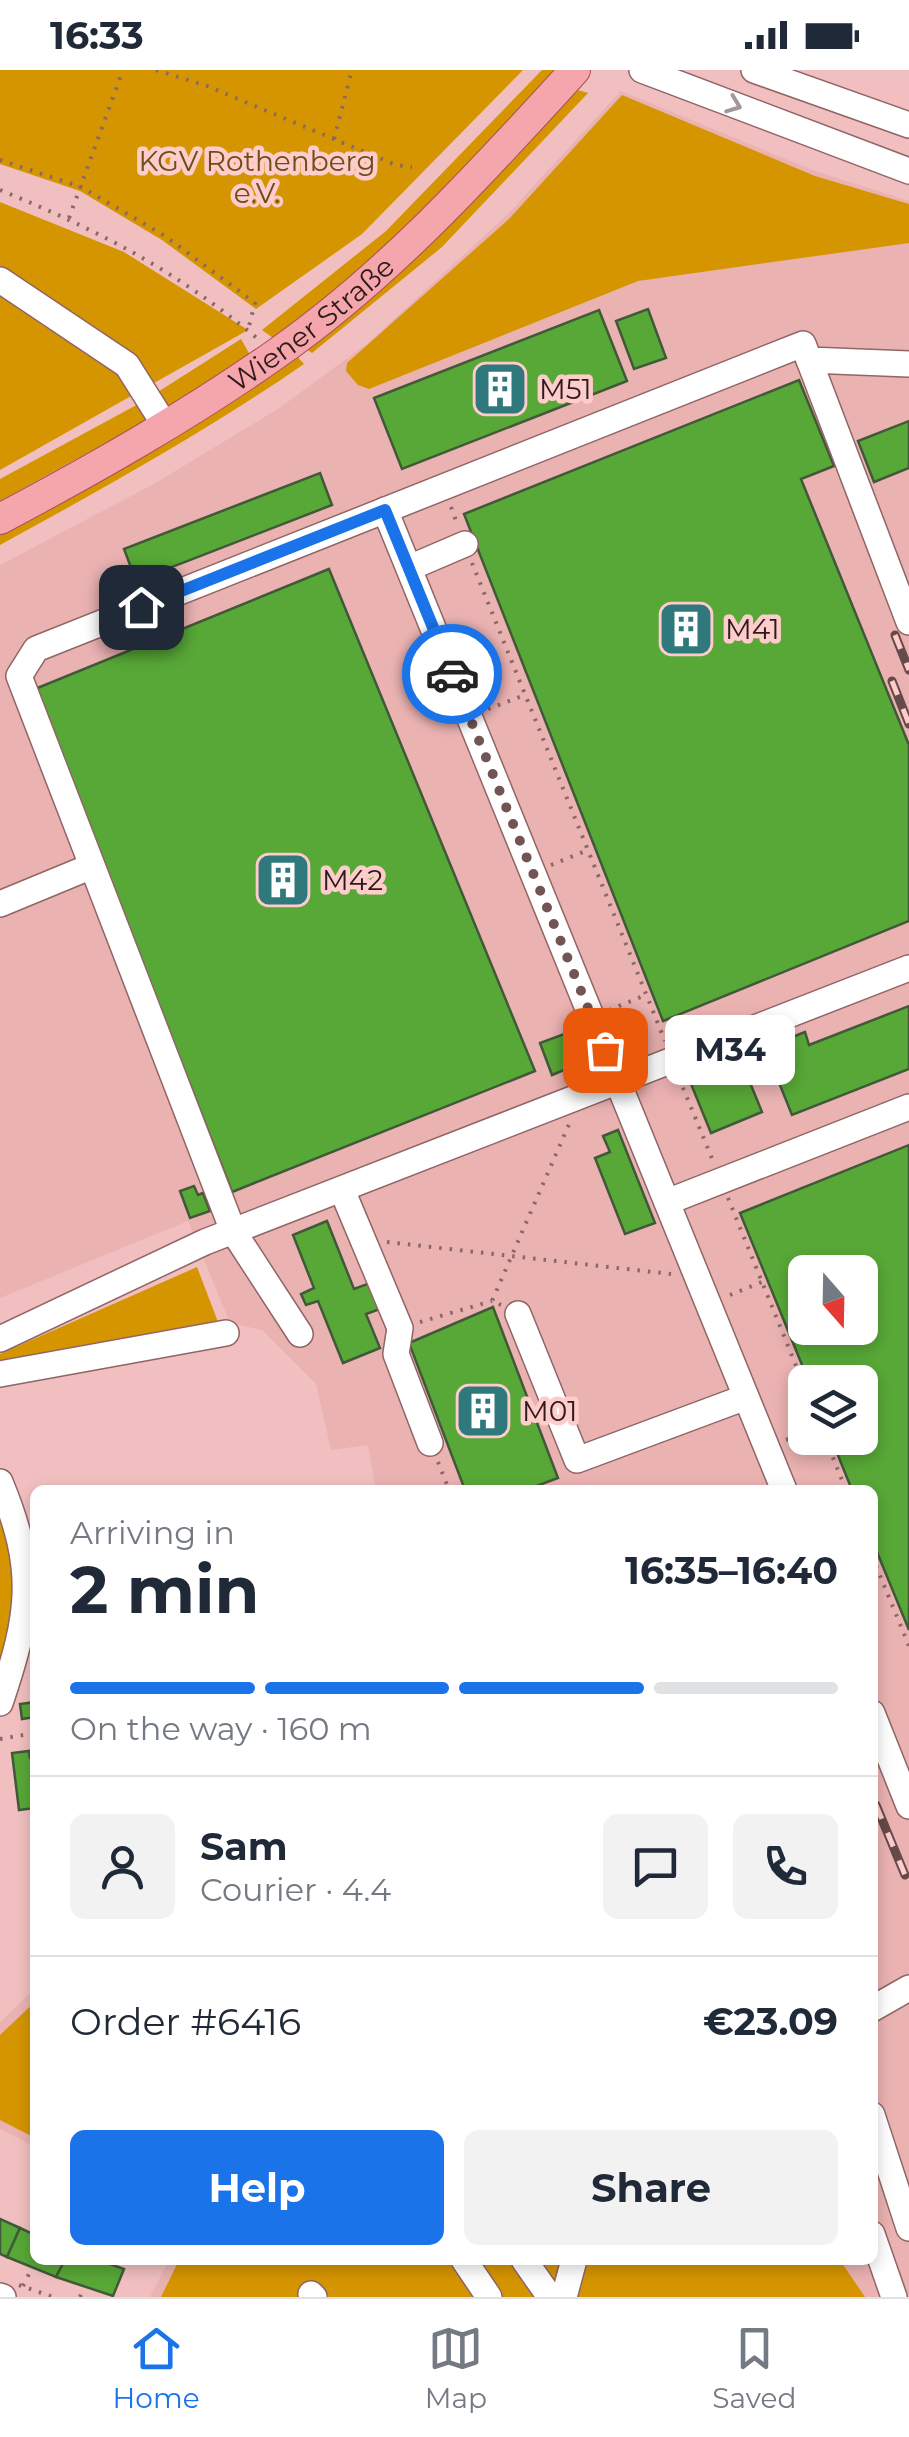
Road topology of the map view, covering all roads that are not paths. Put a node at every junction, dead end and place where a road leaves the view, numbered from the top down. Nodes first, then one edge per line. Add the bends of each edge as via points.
1 (576, 70) edge
2 (642, 70) edge
3 (754, 70) edge
4 (909, 125) edge
5 (909, 171) edge
6 (0, 280) edge
7 (809, 360) junction
8 (909, 364) edge
9 (166, 427) junction
10 (385, 510) junction
11 (0, 519) edge
12 (465, 544) road end
13 (409, 568) junction
14 (909, 622) edge
15 (92, 866) junction
16 (0, 904) edge
17 (909, 968) edge
18 (618, 1084) junction
19 (909, 1107) edge
20 (342, 1190) junction
21 (666, 1202) junction
22 (233, 1231) junction
23 (518, 1314) road end
24 (226, 1333) dead end
25 (300, 1334) dead end
26 (0, 1338) edge
27 (0, 1374) edge
28 (746, 1397) junction
29 (430, 1443) road end
30 (0, 1482) edge
31 (782, 1485) edge
32 (0, 1703) edge
33 (878, 1728) edge
34 (909, 1806) edge
35 (909, 1988) edge
36 (878, 2006) edge
37 (878, 2133) edge
38 (909, 2228) edge
39 (878, 2252) edge
40 (467, 2265) edge
41 (528, 2265) edge
42 (573, 2265) edge
43 (874, 2265) edge
44 (891, 2290) edge
45 (489, 2297) edge
46 (550, 2297) edge
47 (564, 2297) edge

1 - 9 main road, Wiener Straße via 412,242 276,354
2 -> 5 street
3 - 4 street
6 - 9 street via 126,365
7 - 8 street
7 - 10 street via 802,344
7 - 14 street
9 - 11 main road, Wiener Straße
10 - 13 street
10 - 15 street via 36,648 19,676
12 - 13 street
13 - 18 street
15 - 16 street
15 - 22 street
17 - 18 street
18 - 20 street
18 - 21 street
19 - 21 street
20 - 22 street
20 - 29 street via 400,1328 396,1354
21 - 28 street
22 - 25 street
22 - 26 street
23 - 28 street via 577,1460
24 - 27 street
28 - 31 street
30 - 32 street via 18,1524 26,1619
33 - 34 street
35 - 36 street
37 - 38 street
39 - 44 street
40 - 45 street
41 - 46 street
42 - 47 street
43 - 44 street

